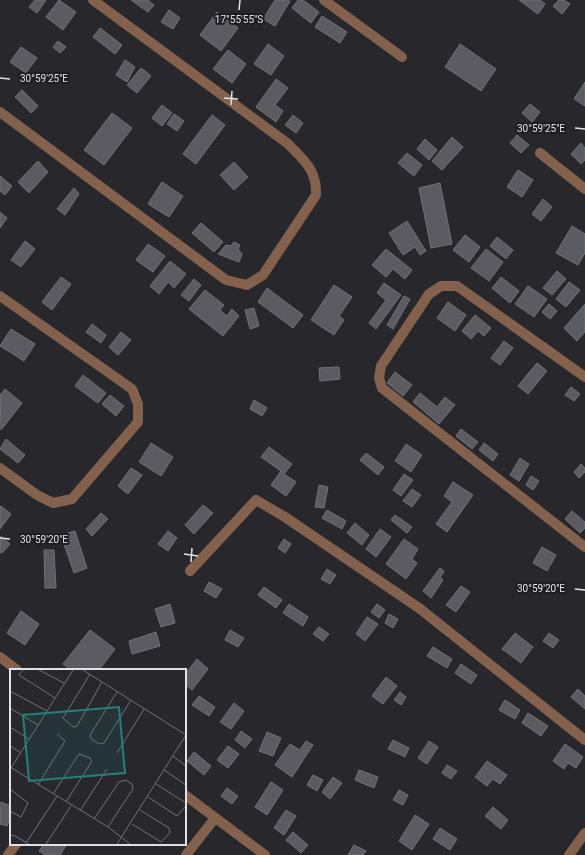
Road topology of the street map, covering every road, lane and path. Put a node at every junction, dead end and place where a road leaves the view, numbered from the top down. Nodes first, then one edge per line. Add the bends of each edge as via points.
1 (93, 0) edge
2 (324, 0) edge
3 (402, 57) dead end
4 (0, 112) edge
5 (540, 153) dead end
6 (585, 189) edge
7 (0, 296) edge
8 (585, 377) edge
9 (0, 468) edge
10 (585, 547) edge
11 (190, 572) dead end
12 (0, 657) edge
13 (16, 669) edge
14 (585, 740) edge
15 (186, 796) edge
16 (214, 818) junction
17 (585, 833) edge
18 (15, 845) edge
19 (8, 855) edge
20 (186, 855) edge
21 (265, 855) edge
22 (569, 855) edge

1 - 4 street via 287,143 307,163 317,181 316,196 263,275 247,285 226,280
2 - 3 street
5 - 6 street
7 - 9 street via 132,389 138,404 138,422 72,500 53,503 37,495
8 - 10 street via 457,286 441,286 424,300 381,366 379,378 382,388
11 - 14 street via 256,500 285,516 419,608
12 - 13 street
15 - 16 street
16 - 20 street
16 - 21 street
17 - 22 street
18 - 19 street

